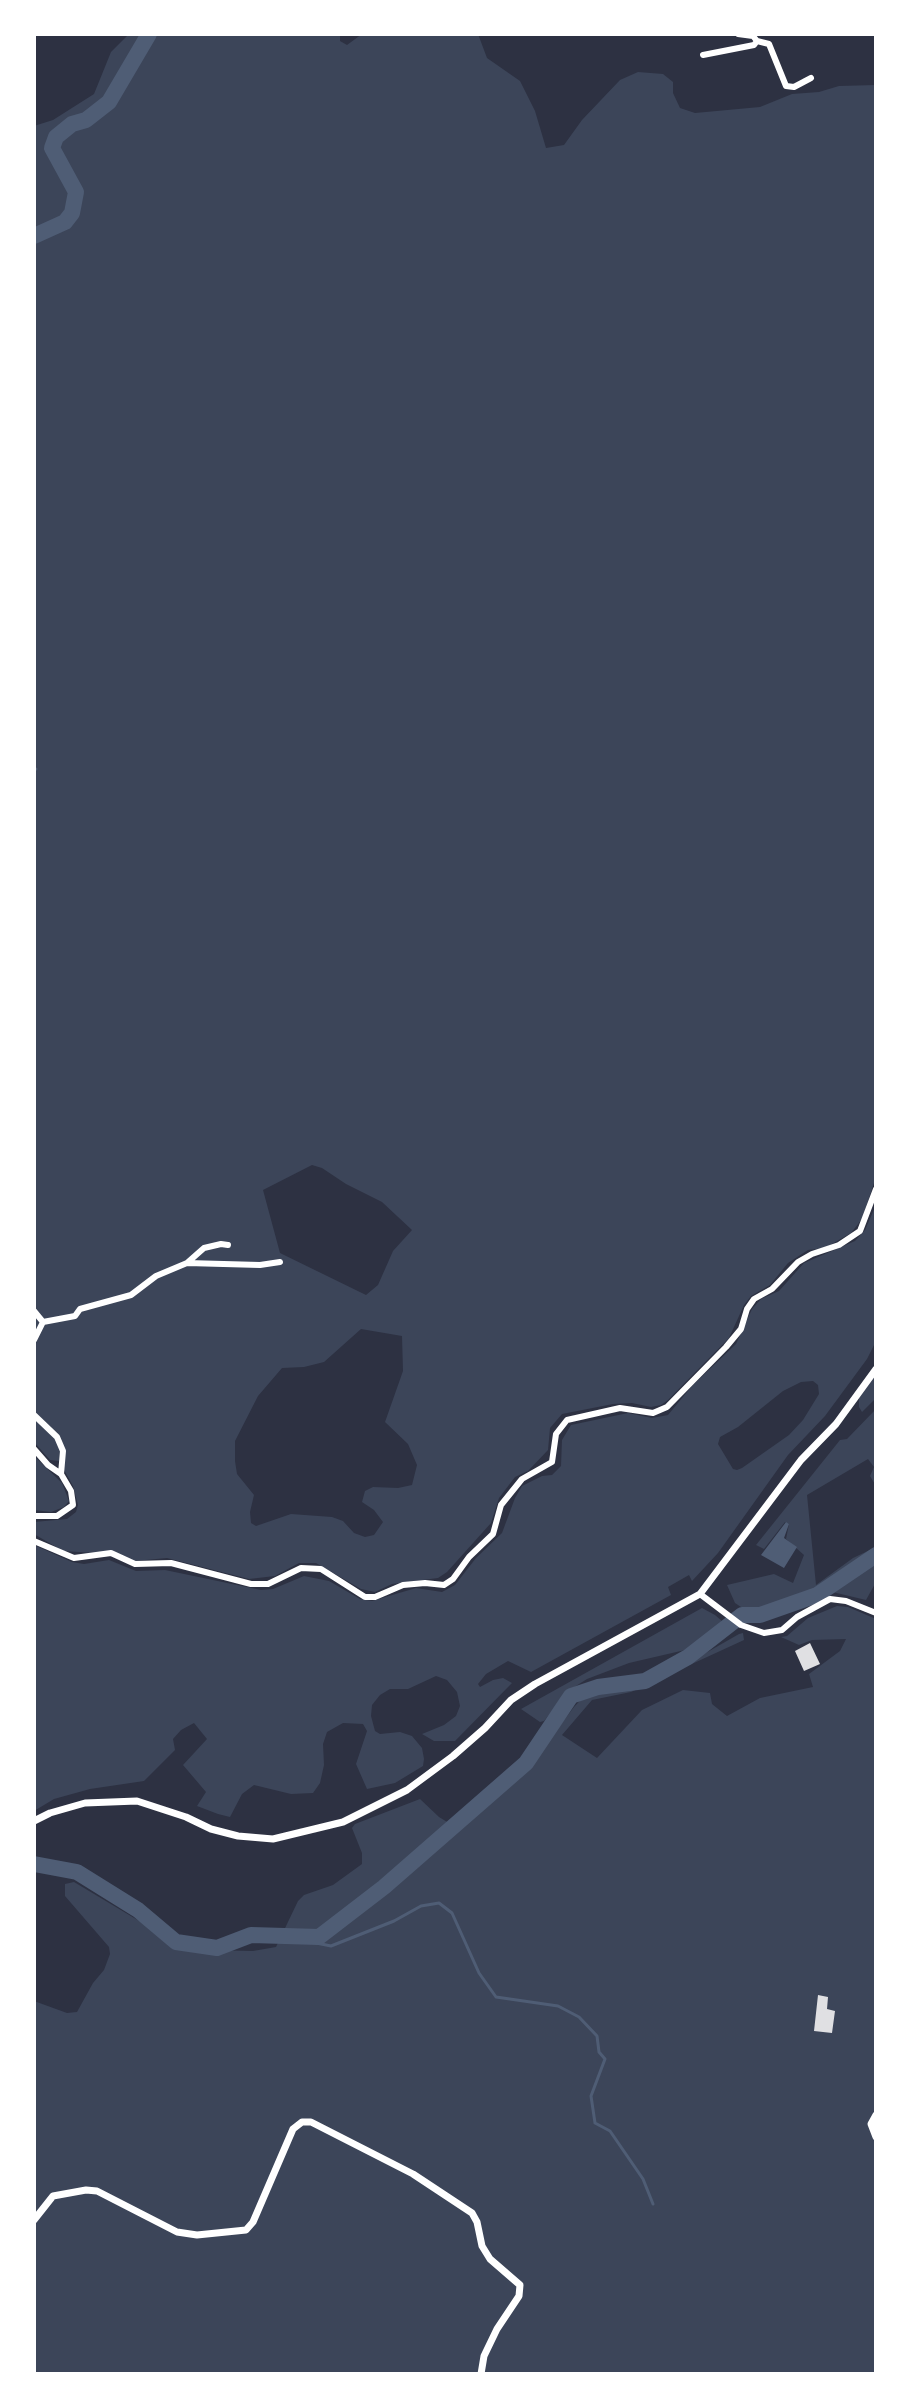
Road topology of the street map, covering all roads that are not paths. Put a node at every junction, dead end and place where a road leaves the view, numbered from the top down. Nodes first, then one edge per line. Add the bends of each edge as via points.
1 (738, 34) edge
2 (757, 41) junction
3 (703, 55) dead end
4 (811, 78) dead end
5 (876, 1189) edge
6 (228, 1245) dead end
7 (280, 1262) dead end
8 (187, 1263) junction
9 (34, 1311) edge
10 (43, 1322) junction
11 (34, 1340) edge
12 (876, 1369) edge
13 (34, 1415) edge
14 (34, 1449) edge
15 (61, 1474) junction
16 (34, 1516) edge
17 (34, 1541) edge
18 (700, 1594) junction
19 (876, 1613) edge
20 (34, 1821) edge
21 (876, 2115) edge
22 (876, 2137) edge
23 (34, 2220) edge
24 (481, 2374) edge

1 - 2 street
2 - 3 street
2 - 4 street via 769,44 786,86
5 - 17 street via 860,1231 798,1262 754,1299 741,1329 661,1411 620,1408 567,1420 556,1434 552,1462 522,1479 501,1505 493,1534 444,1585 403,1585 365,1597 321,1569 301,1568 268,1584 251,1584 171,1563 135,1564 111,1553 74,1558
6 - 8 street via 204,1248
7 - 8 street
8 - 10 street via 156,1276 131,1295
9 - 10 street
10 - 11 street
12 - 18 street
13 - 15 street via 57,1437 63,1451
14 - 15 street
15 - 16 street via 73,1505 57,1516
18 - 19 street via 741,1625 772,1634 830,1599
18 - 20 street via 535,1684 407,1790 343,1822 273,1839 238,1836 137,1801 85,1803
21 - 22 street via 871,2124
23 - 24 street via 53,2196 86,2190 177,2232 246,2230 293,2129 311,2122 413,2174 472,2213 490,2259 520,2285 519,2296 484,2356

